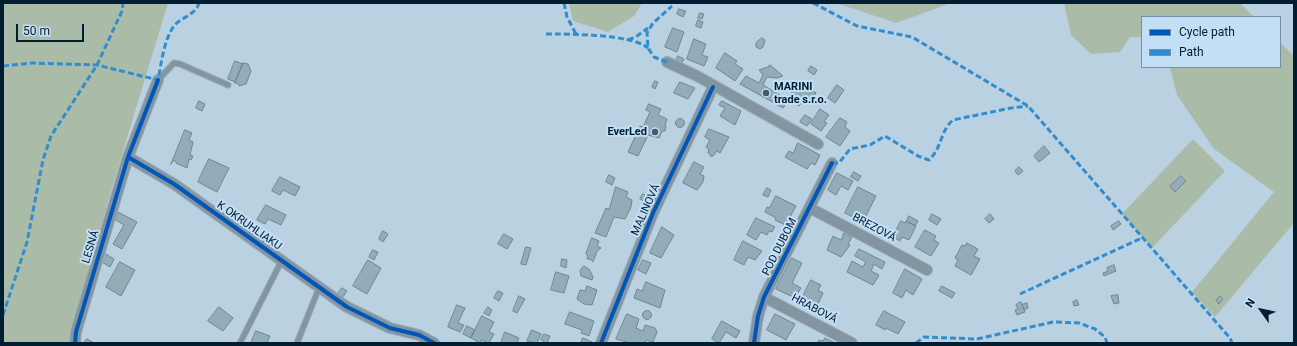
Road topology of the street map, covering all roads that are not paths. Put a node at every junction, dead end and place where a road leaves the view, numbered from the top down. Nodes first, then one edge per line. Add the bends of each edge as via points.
1 (667, 62) dead end
2 (158, 80) joint
3 (228, 85) dead end
4 (713, 87) junction
5 (818, 144) dead end
6 (128, 157) junction
7 (832, 163) dead end
8 (810, 208) junction
9 (282, 260) junction
10 (928, 270) dead end
11 (319, 288) junction
12 (764, 297) junction
13 (75, 343) edge
14 (240, 343) edge
15 (297, 343) edge
16 (434, 343) edge
17 (601, 343) edge
18 (754, 343) edge
19 (852, 343) edge

1 - 4 street via 697,76
2 - 3 lane via 174,64 180,64
2 - 6 street
4 - 5 street
4 - 17 street, MALINOVÁ via 653,213
6 - 9 street, K OKRUHLIAKU via 174,184
6 - 13 street, LESNÁ via 76,332
7 - 8 street, POD DUBOM
8 - 10 street, BREZOVÁ
8 - 12 street, POD DUBOM
9 - 11 street, K OKRUHLIAKU
9 - 14 lane, K OKRUHLIAKU
11 - 15 lane
11 - 16 street, K OKRUHLIAKU via 347,307 390,328
12 - 18 street, POD DUBOM
12 - 19 street, HRABOVÁ

